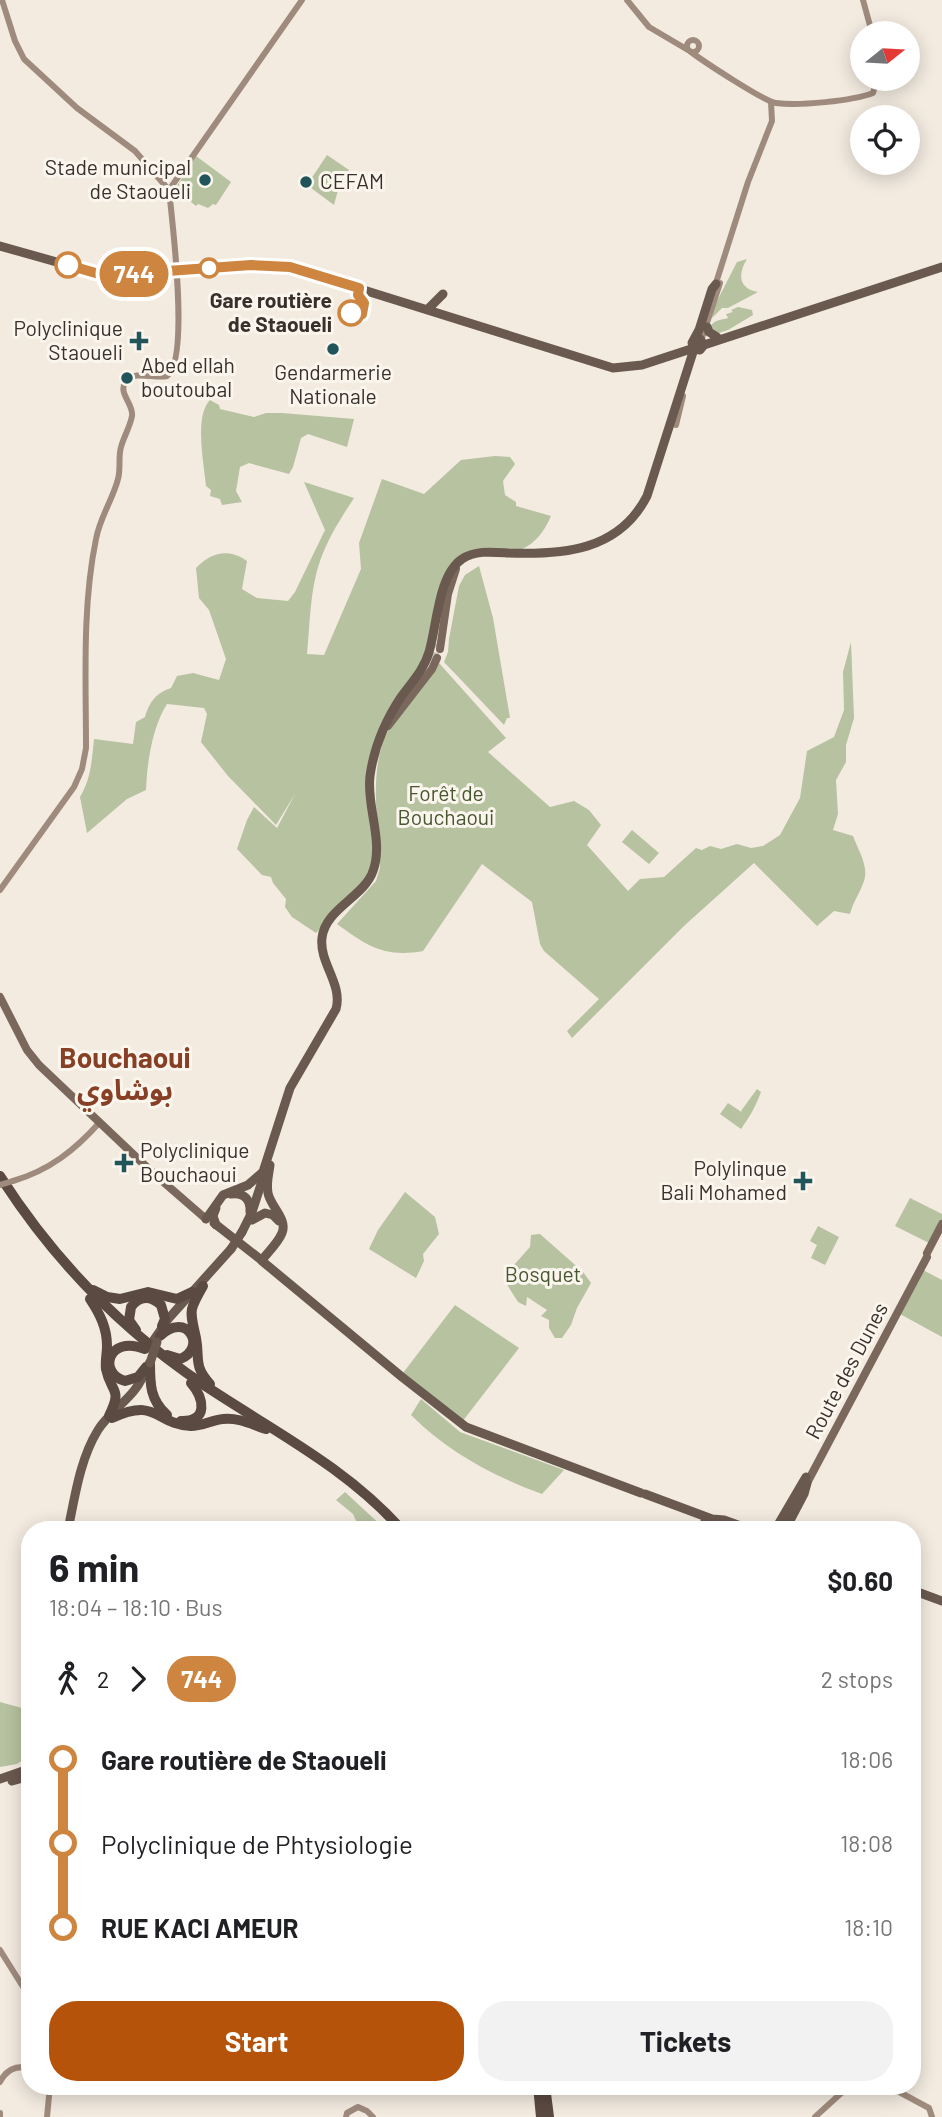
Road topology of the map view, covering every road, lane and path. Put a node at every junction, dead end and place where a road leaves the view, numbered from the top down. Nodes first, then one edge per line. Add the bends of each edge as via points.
1 (2, 0) edge
2 (300, 0) edge
3 (627, 0) edge
4 (863, 0) edge
5 (869, 21) edge
6 (699, 46) junction
7 (690, 51) junction
8 (708, 62) junction
9 (874, 91) edge
10 (773, 102) junction
11 (167, 187) junction
12 (0, 246) edge
13 (942, 266) edge
14 (176, 271) junction
15 (717, 285) junction
16 (428, 309) junction
17 (443, 312) junction
18 (707, 327) dead end
19 (717, 337) junction
20 (696, 347) junction
21 (673, 424) junction
22 (446, 583) junction
23 (435, 653) junction
24 (396, 705) junction
25 (0, 890) edge
26 (0, 997) edge
27 (100, 1122) junction
28 (271, 1156) junction
29 (0, 1176) edge
30 (0, 1186) edge
31 (208, 1214) junction
32 (250, 1219) junction
33 (942, 1227) edge
34 (232, 1250) junction
35 (268, 1251) junction
36 (260, 1260) junction
37 (274, 1272) junction
38 (86, 1286) junction
39 (204, 1286) junction
40 (192, 1292) junction
41 (90, 1299) junction
42 (154, 1341) junction
43 (148, 1364) junction
44 (191, 1383) junction
45 (226, 1399) junction
46 (111, 1417) junction
47 (267, 1429) junction
48 (807, 1480) junction
49 (642, 1495) junction
50 (72, 1521) edge
51 (386, 1521) edge
52 (393, 1521) edge
53 (705, 1521) edge
54 (727, 1521) edge
55 (785, 1521) edge
56 (785, 1521) edge
57 (921, 1590) edge
58 (921, 1592) edge
59 (942, 1596) edge
60 (942, 1601) edge
61 (21, 1772) edge
62 (21, 1776) edge
63 (0, 1781) edge
64 (0, 1948) edge
65 (21, 1982) edge
66 (21, 2066) edge
67 (21, 2067) edge
68 (0, 2076) edge
69 (0, 2082) edge
70 (49, 2095) edge
71 (539, 2095) edge
72 (546, 2095) edge
73 (839, 2095) edge
74 (905, 2095) edge
75 (47, 2116) edge
76 (346, 2117) edge
77 (373, 2117) edge
78 (541, 2117) edge
79 (548, 2117) edge
80 (815, 2117) edge
81 (932, 2117) edge

1 - 11 main road via 24,59 77,108 135,151
2 - 11 main road
3 - 7 main road via 649,27
4 - 5 main road
6 - 7 main road
6 - 7 main road via 690,40
6 - 8 main road
7 - 8 main road
8 - 10 main road
9 - 10 main road via 825,102
10 - 15 main road via 772,121
11 - 14 main road
12 - 14 highway via 91,275
13 - 19 highway
13 - 20 highway
14 - 16 highway via 290,267
14 - 25 main road via 179,312 174,366 164,377 136,376 124,384 132,415 122,443 118,481 98,527 90,574 82,769 69,795
15 - 20 main road
15 - 20 highway
16 - 17 highway
16 - 17 highway via 444,296
17 - 20 highway via 613,368 642,365
18 - 19 highway
19 - 20 highway
20 - 21 highway
21 - 22 highway via 647,496 619,531 555,553 470,554 456,563
21 - 23 highway via 648,502 619,536 561,556 464,561 447,587
22 - 23 main road
22 - 24 highway via 427,658
23 - 24 main road
23 - 28 highway via 386,728 373,782 376,872 327,934 341,1006 293,1088
24 - 28 highway via 382,729 370,778 374,870 323,933 322,949 338,995 336,1009 289,1088
26 - 27 main road via 27,1050
27 - 30 main road, bridge via 54,1165
27 - 31 main road via 173,1192
28 - 31 highway via 254,1182 227,1193
28 - 32 highway
28 - 35 highway via 268,1192 284,1229
29 - 38 highway via 37,1230
30 - 41 highway via 50,1256
31 - 32 highway via 229,1195 238,1194 249,1202
31 - 36 highway
31 - 36 highway
32 - 34 highway, bridge
32 - 35 highway via 265,1213 279,1222 279,1234
33 - 48 main road, Route des Dunes
34 - 39 highway
34 - 40 highway
35 - 36 highway
35 - 37 highway
36 - 37 highway
36 - 49 highway via 464,1429
37 - 49 highway via 470,1429
38 - 40 highway via 113,1298 148,1292 177,1299
38 - 42 highway
39 - 42 highway
39 - 45 highway via 191,1314 197,1363 204,1378
40 - 42 highway
41 - 42 highway
41 - 46 highway via 103,1322 106,1371 116,1394
42 - 43 highway, bridge
42 - 43 highway via 117,1348 110,1358 113,1374 125,1381 138,1377
42 - 44 highway
42 - 45 highway
43 - 44 highway via 153,1398 173,1418 186,1421 198,1416 202,1399
43 - 46 highway via 142,1386
44 - 47 highway
45 - 52 highway via 322,1459
46 - 47 highway via 139,1409 184,1425 223,1419
46 - 50 highway via 93,1448
47 - 51 highway via 362,1496
48 - 55 highway, Route des Dunes
48 - 56 highway
49 - 53 highway
49 - 54 highway
57 - 59 highway
58 - 60 highway
61 - 63 highway
62 - 63 highway
64 - 65 main road
66 - 68 main road via 11,2066
67 - 69 main road via 13,2068
70 - 75 main road
71 - 78 highway
72 - 79 highway
73 - 80 main road
74 - 81 main road via 929,2108
76 - 77 main road via 358,2107

